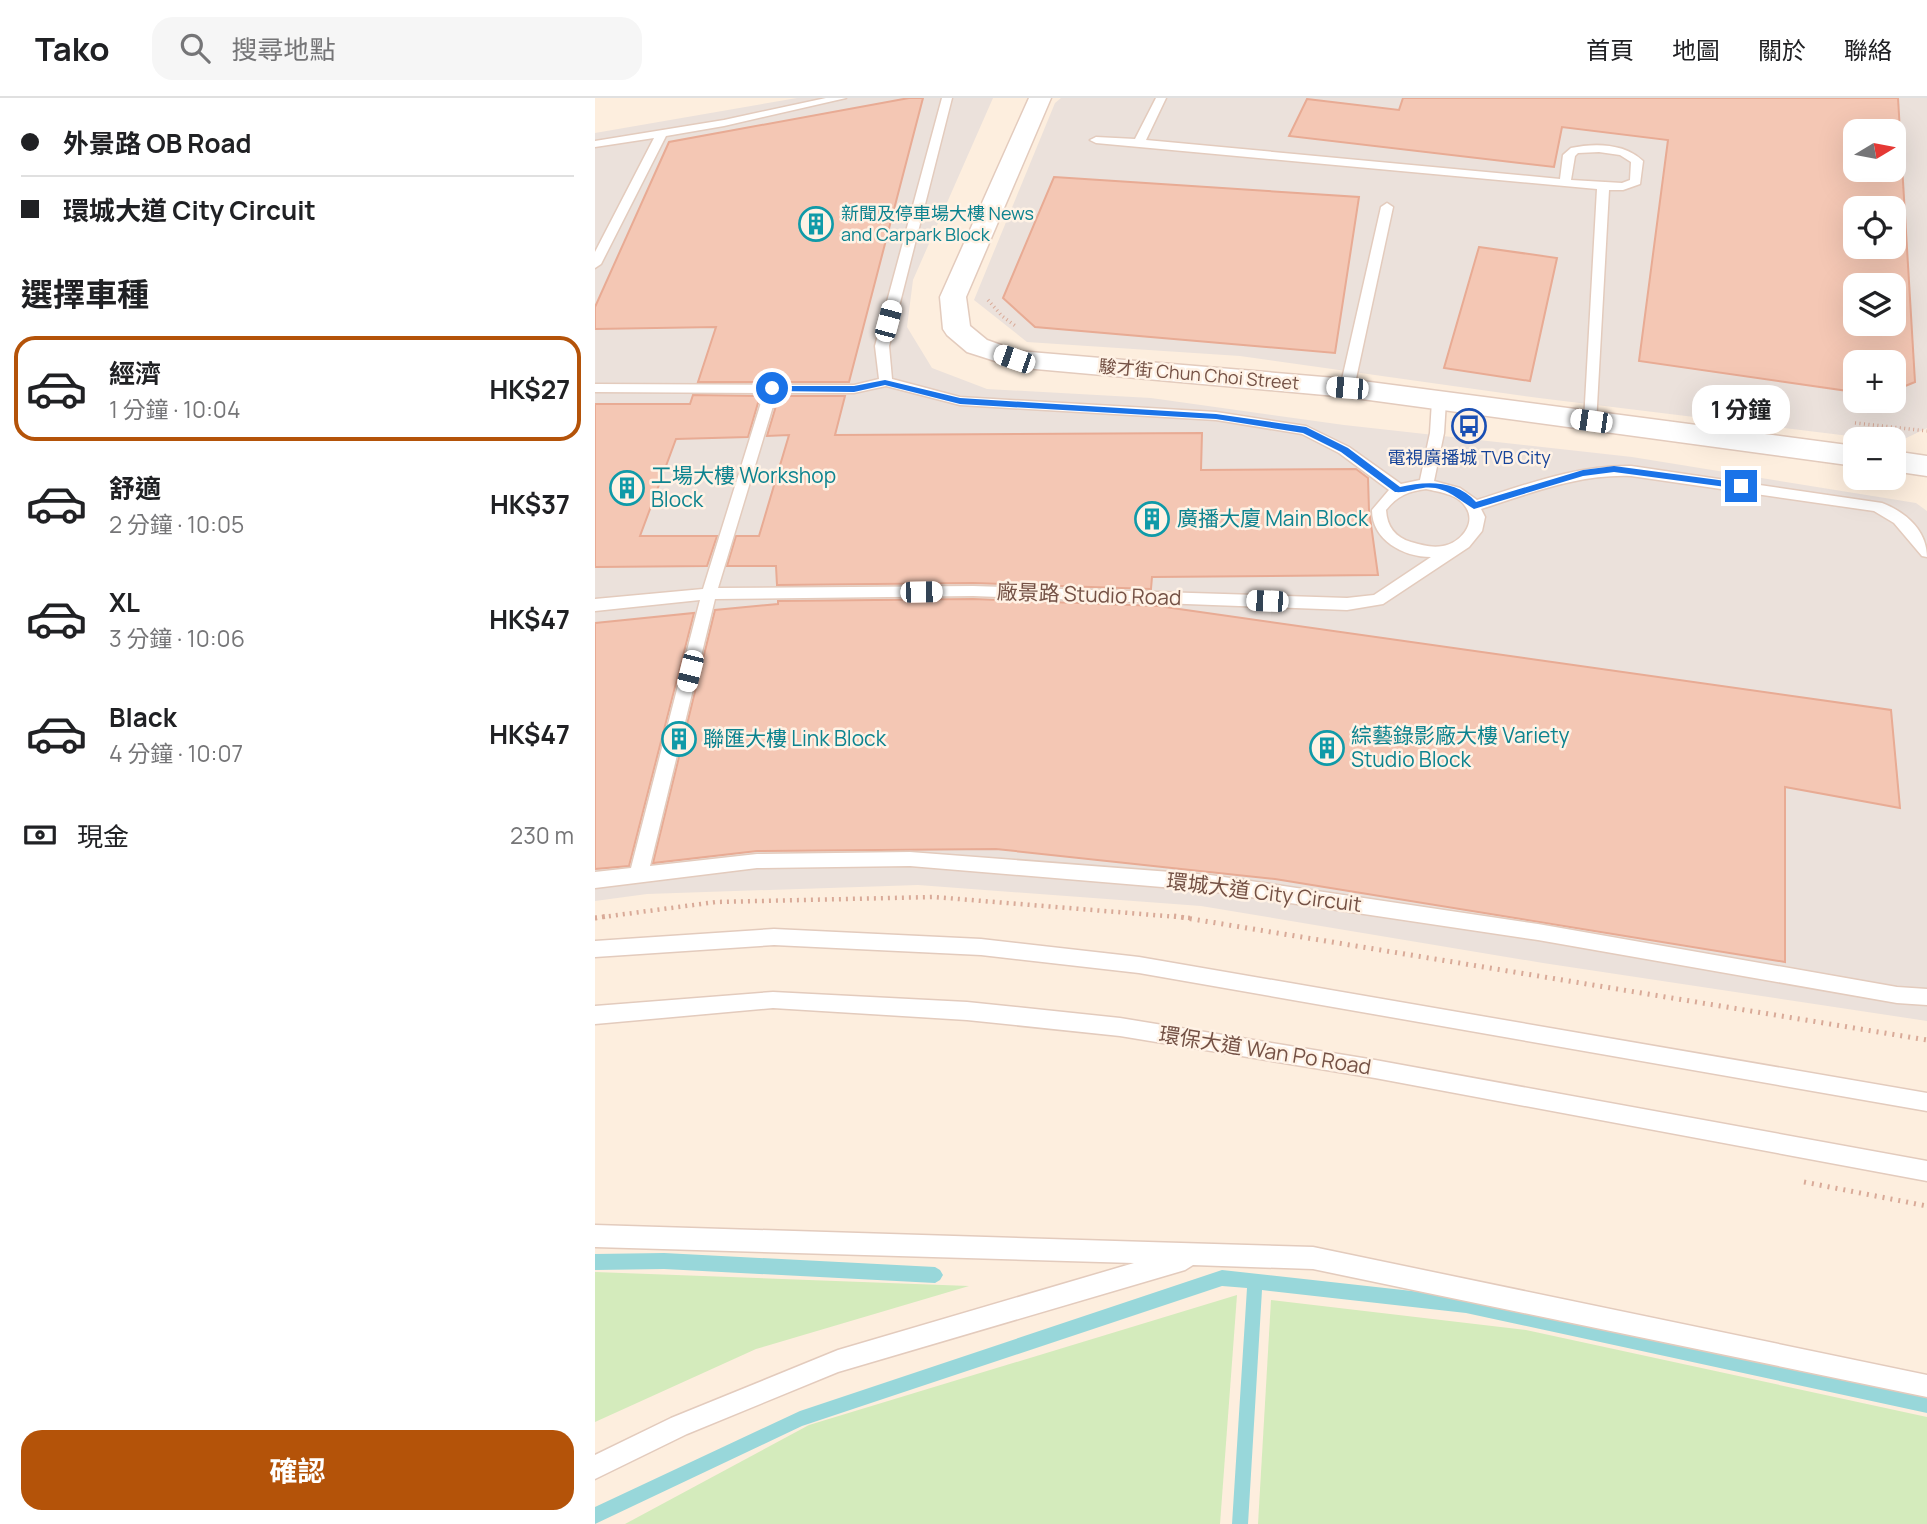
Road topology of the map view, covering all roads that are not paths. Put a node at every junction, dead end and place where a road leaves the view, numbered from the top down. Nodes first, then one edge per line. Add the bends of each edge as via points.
1 (841, 98) edge
2 (947, 98) edge
3 (1040, 98) edge
4 (1161, 98) edge
5 (660, 135) junction
6 (1095, 139) dead end
7 (1139, 143) junction
8 (595, 144) edge
9 (1565, 183) junction
10 (1603, 186) junction
11 (1387, 207) dead end
12 (595, 264) edge
13 (885, 382) junction
14 (595, 388) edge
15 (772, 388) junction
16 (1347, 388) junction
17 (1439, 401) junction
18 (1591, 421) junction
19 (1843, 454) edge
20 (1906, 463) edge
21 (1927, 466) edge
22 (1426, 484) junction
23 (1399, 490) junction
24 (1474, 506) junction
25 (1453, 549) junction
26 (1927, 552) edge
27 (709, 594) junction
28 (595, 605) edge
29 (639, 874) junction
30 (595, 880) edge
31 (595, 949) edge
32 (1927, 997) edge
33 (595, 1015) edge
34 (1927, 1102) edge
35 (1927, 1171) edge
36 (595, 1236) edge
37 (1199, 1255) junction
38 (1927, 1386) edge
39 (595, 1467) edge

1 - 5 lane
2 - 13 lane via 882,346
3 - 16 street, 駿才街 Chun Choi Street via 953,297 957,329 977,346 1014,359
4 - 7 lane
5 - 8 lane
5 - 12 lane
6 - 7 lane
7 - 9 lane
9 - 10 lane
9 - 10 lane via 1569,155 1575,150 1620,151 1637,161 1636,182 1631,186
10 - 18 lane
11 - 16 lane
13 - 15 lane via 854,389
13 - 23 lane via 960,401 1216,416 1306,430 1344,450
14 - 15 lane
15 - 27 lane
16 - 17 street, 駿才街 Chun Choi Street
17 - 18 street, 駿才街 Chun Choi Street
17 - 22 lane
18 - 19 street, 駿才街 Chun Choi Street
20 - 21 street
22 - 23 lane
22 - 24 lane via 1455,491
23 - 25 lane via 1379,510 1387,534 1417,550
24 - 25 lane via 1477,531
24 - 26 lane via 1583,473 1614,469 1877,506 1900,518
25 - 27 lane, 廠景路 Studio Road via 1378,600 1347,604 973,591
27 - 28 lane, 廠景路 Studio Road
27 - 29 lane
29 - 30 lane, 環城大道 City Circuit
29 - 32 lane, 環城大道 City Circuit via 757,862 911,859 1210,883
31 - 34 lane via 774,937 981,947 1139,964
33 - 35 lane, 環保大道 Wan Po Road via 773,1000 967,1011 1120,1027
36 - 37 lane
37 - 38 lane via 1313,1258
37 - 39 lane via 838,1361 679,1426

